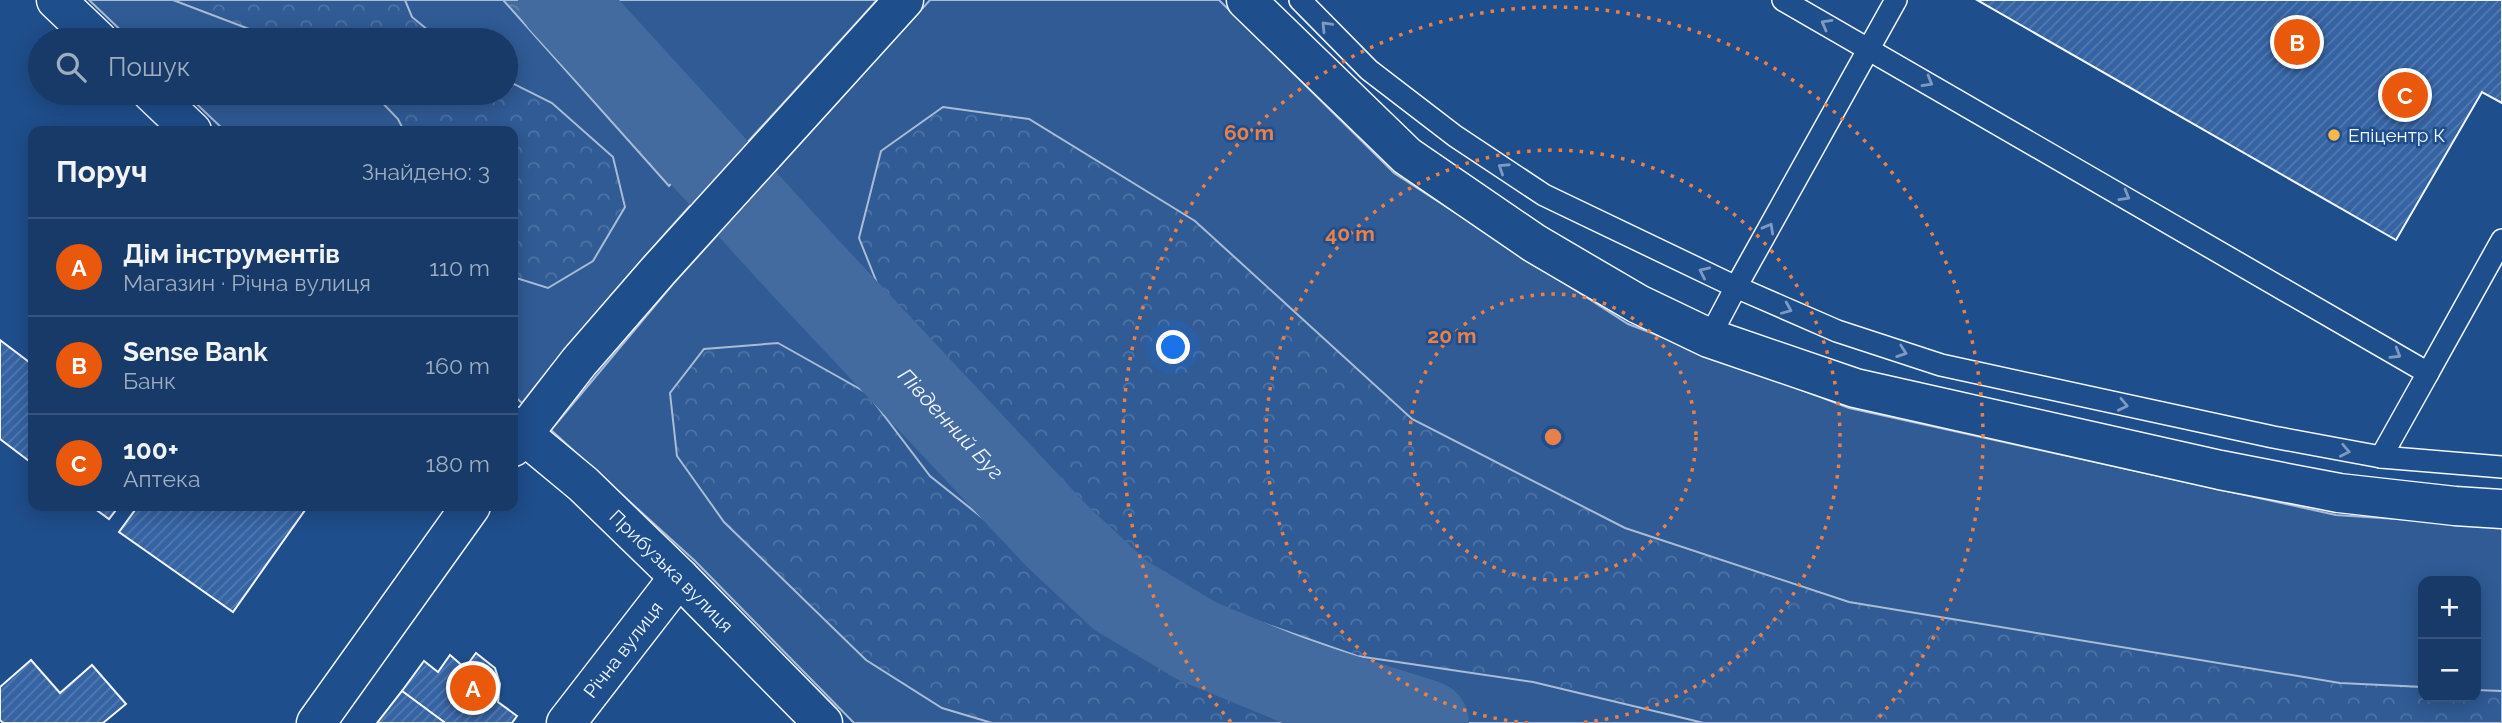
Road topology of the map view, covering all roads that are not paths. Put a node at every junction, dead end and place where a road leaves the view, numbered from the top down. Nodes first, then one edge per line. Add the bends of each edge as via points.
1 (56, 0) edge
2 (904, 0) edge
3 (1246, 0) edge
4 (1300, 0) edge
5 (1783, 0) edge
6 (1896, 0) edge
7 (85, 28) edge
8 (1869, 48) junction
9 (165, 105) edge
10 (187, 126) edge
11 (2502, 240) edge
12 (1736, 287) junction
13 (1709, 338) junction
14 (2428, 373) junction
15 (518, 434) edge
16 (518, 437) edge
17 (2381, 457) junction
18 (2502, 467) edge
19 (2502, 509) edge
20 (467, 511) edge
21 (679, 577) junction
22 (316, 723) edge
23 (566, 723) edge
24 (823, 723) edge

1 - 7 street
2 - 15 street via 658,271
3 - 13 street via 1408,156 1534,243 1638,304
12 -> 4 lane via 1544,195 1368,70
8 -> 5 lane
6 - 8 lane
12 -> 8 lane
8 -> 14 lane
9 - 10 street
11 - 14 lane
12 - 13 lane
12 -> 17 lane via 1837,331 1941,365
13 - 19 street via 1855,388 2220,470 2339,493
14 - 17 lane
16 - 21 street, Прибузька вулиця via 583,484
17 - 18 lane
20 - 22 street
21 - 23 street, Річна вулиця
21 - 24 street, Прибузька вулиця

